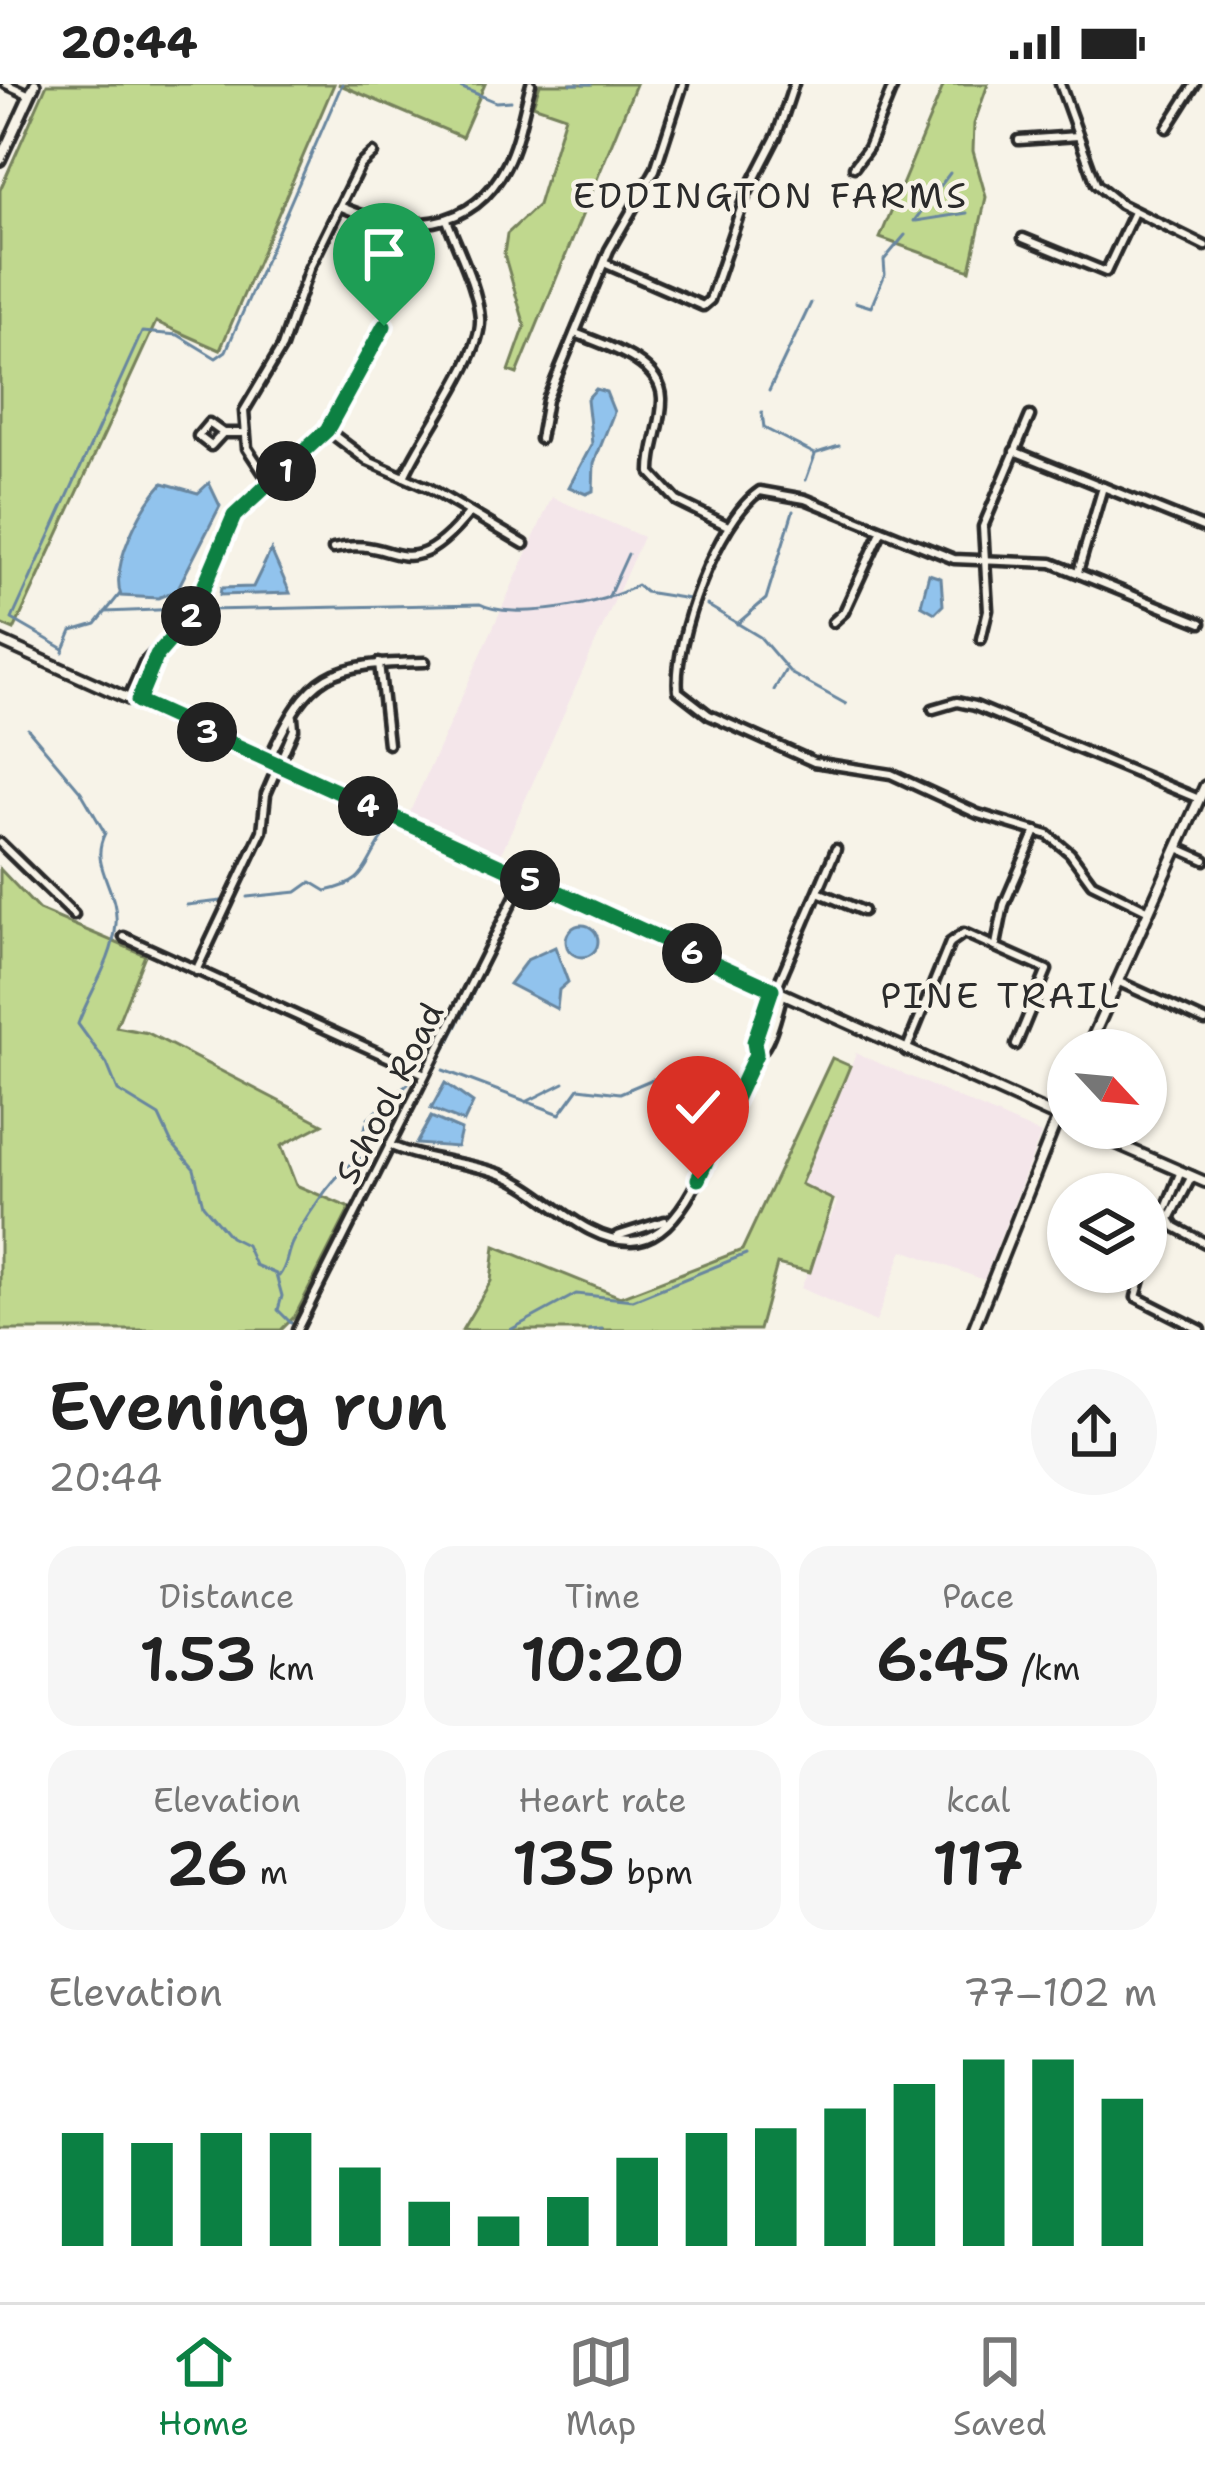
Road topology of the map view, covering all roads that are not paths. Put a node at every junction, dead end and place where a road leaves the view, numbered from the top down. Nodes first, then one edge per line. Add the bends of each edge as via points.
1 (6, 84) edge
2 (35, 84) edge
3 (530, 84) edge
4 (682, 84) edge
5 (794, 84) edge
6 (895, 84) edge
7 (1060, 84) edge
8 (1195, 84) edge
9 (30, 95) junction
10 (1167, 128) dead end
11 (1078, 136) junction
12 (1019, 140) dead end
13 (373, 153) dead end
14 (0, 160) edge
15 (854, 167) dead end
16 (342, 207) junction
17 (1134, 212) junction
18 (447, 220) junction
19 (1023, 238) dead end
20 (1205, 246) edge
21 (603, 263) junction
22 (384, 326) dead end
23 (574, 333) junction
24 (1030, 416) dead end
25 (327, 430) junction
26 (223, 433) dead end
27 (242, 433) junction
28 (540, 439) dead end
29 (1014, 451) junction
30 (404, 477) junction
31 (270, 483) junction
32 (1103, 487) junction
33 (469, 513) junction
34 (728, 526) junction
35 (1205, 527) edge
36 (881, 532) junction
37 (524, 544) dead end
38 (333, 549) dead end
39 (985, 560) junction
40 (1078, 572) junction
41 (833, 622) dead end
42 (1201, 623) dead end
43 (981, 639) dead end
44 (0, 641) edge
45 (425, 662) dead end
46 (379, 663) junction
47 (134, 699) junction
48 (933, 709) dead end
49 (293, 717) junction
50 (388, 744) dead end
51 (269, 759) junction
52 (279, 764) junction
53 (1205, 786) edge
54 (1199, 799) junction
55 (1036, 831) junction
56 (0, 843) edge
57 (1178, 848) junction
58 (836, 849) dead end
59 (1205, 860) edge
60 (524, 878) junction
61 (818, 892) junction
62 (863, 911) dead end
63 (1149, 911) junction
64 (74, 916) dead end
65 (124, 937) dead end
66 (996, 945) junction
67 (196, 971) junction
68 (1117, 981) junction
69 (777, 991) junction
70 (1205, 1021) edge
71 (1096, 1029) edge
72 (1016, 1046) dead end
73 (906, 1051) junction
74 (425, 1074) junction
75 (1047, 1113) edge
76 (1047, 1142) edge
77 (389, 1145) junction
78 (1129, 1149) edge
79 (1181, 1172) junction
80 (1192, 1176) junction
81 (1205, 1182) edge
82 (1168, 1220) junction
83 (1205, 1243) edge
84 (1137, 1293) edge
85 (298, 1330) edge
86 (973, 1330) edge
87 (1201, 1330) edge

1 - 9 street
2 - 9 main road
3 - 18 street via 499,178
4 - 21 street via 655,170
5 - 21 street via 710,300 703,306
6 - 15 street
7 - 11 street
8 - 10 street
9 - 14 main road
11 - 12 street
11 - 17 street via 1096,184
13 - 16 street
16 - 18 street via 401,226
16 - 27 street via 282,347 249,397
17 - 19 street via 1106,272
17 - 20 street
18 - 30 street via 480,332
21 - 23 street
22 - 25 street
23 - 28 street via 538,424
23 - 34 street via 632,358 656,382 662,402 650,473 677,501
24 - 29 street
25 - 30 street
25 - 31 street
26 - 27 street
27 - 31 street
29 - 32 street
29 - 39 street via 986,512
30 - 33 street
31 - 47 street via 234,516 192,615 157,655
32 - 35 street
32 - 40 street
33 - 37 street
33 - 38 street via 438,548 423,552
34 - 36 street via 751,497 772,491
34 - 55 street via 680,652 678,691 686,699 814,762 891,774
36 - 39 street via 954,560
36 - 41 street
39 - 40 street via 1039,559
39 - 43 street
40 - 42 street
44 - 47 main road
45 - 46 street
46 - 49 street via 327,675
46 - 50 street
47 - 51 main road
48 - 54 street via 975,706
49 - 51 street
49 - 52 street
51 - 52 main road
52 - 60 main road
52 - 67 street via 262,831
53 - 54 main road
54 - 57 main road
55 - 63 street via 1060,841 1092,883
55 - 66 street
56 - 64 street
57 - 59 street
57 - 63 main road
58 - 61 street
60 - 69 main road
60 - 74 street, School Road
61 - 62 street
61 - 69 street
63 - 68 main road
65 - 67 street
66 - 72 street via 1047,970
66 - 73 street via 954,937
67 - 74 street
68 - 70 street
68 - 71 main road
69 - 73 main road
69 - 77 street via 692,1193 662,1231 645,1238 626,1241 586,1228 504,1175 430,1162
73 - 75 main road
74 - 77 street, School Road
76 - 86 main road
77 - 85 street, School Road
78 - 79 main road
79 - 80 main road
79 - 82 street
80 - 81 main road
80 - 82 street
82 - 83 street
84 - 87 street

